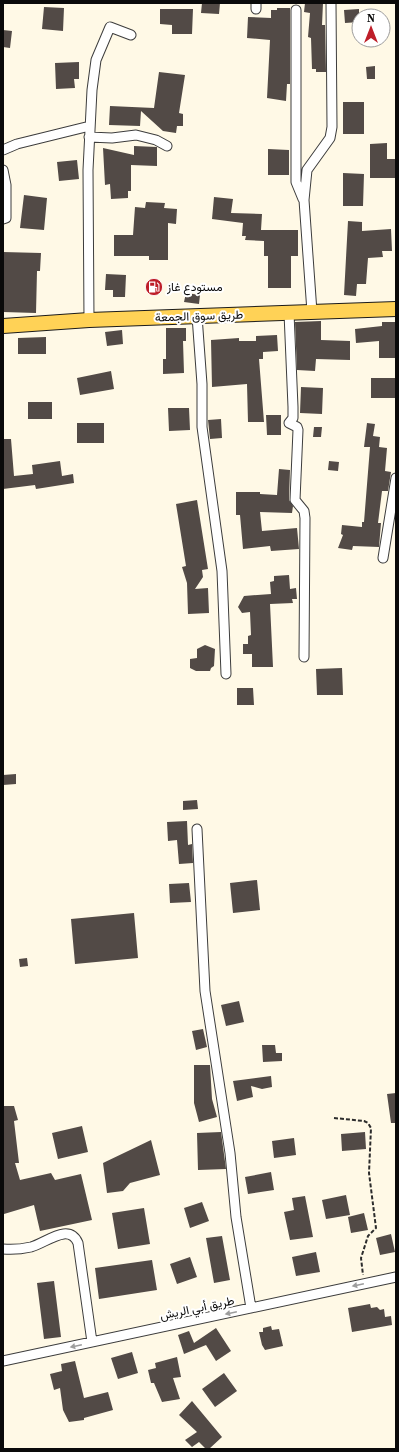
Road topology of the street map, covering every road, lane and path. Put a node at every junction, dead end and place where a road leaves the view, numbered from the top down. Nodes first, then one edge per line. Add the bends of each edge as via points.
1 (331, 3) edge
2 (296, 10) dead end
3 (131, 35) dead end
4 (90, 126) junction
5 (89, 137) junction
6 (167, 146) dead end
7 (3, 150) edge
8 (3, 170) edge
9 (304, 200) junction
10 (3, 219) edge
11 (396, 309) edge
12 (312, 312) junction
13 (289, 313) junction
14 (196, 316) junction
15 (89, 320) junction
16 (3, 326) edge
17 (396, 478) edge
18 (383, 558) dead end
19 (304, 657) dead end
20 (226, 674) dead end
21 (197, 829) dead end
22 (334, 1118) dead end
23 (3, 1249) edge
24 (396, 1277) edge
25 (363, 1284) junction
26 (251, 1308) junction
27 (92, 1342) junction
28 (3, 1362) edge

1 - 9 street via 332,127 330,138 307,170
2 - 9 street via 296,182
3 - 4 street via 110,27 101,47 94,74
4 - 5 street
4 - 7 street via 16,144
5 - 6 street via 136,135
5 - 15 street
8 - 10 street via 6,185 6,218
9 - 12 street
11 - 12 main road, طريق سوق الجمعة
12 - 13 main road, طريق سوق الجمعة
13 - 14 main road, طريق سوق الجمعة
13 - 19 street via 293,407 293,418 289,423 298,430 295,500 304,511 305,518
14 - 15 main road, طريق سوق الجمعة
14 - 20 street via 202,384 202,427 222,571
15 - 16 main road, طريق سوق الجمعة
17 - 18 street
21 - 26 street via 205,991
22 - 25 path via 364,1121 371,1128 370,1173 376,1228 368,1236 361,1258
23 - 27 street via 33,1247 61,1234 69,1233 75,1236
24 - 25 street, طريق أبي الريش
25 -> 26 street, طريق أبي الريش
26 -> 27 street, طريق أبي الريش
27 -> 28 street, طريق أبي الريش

